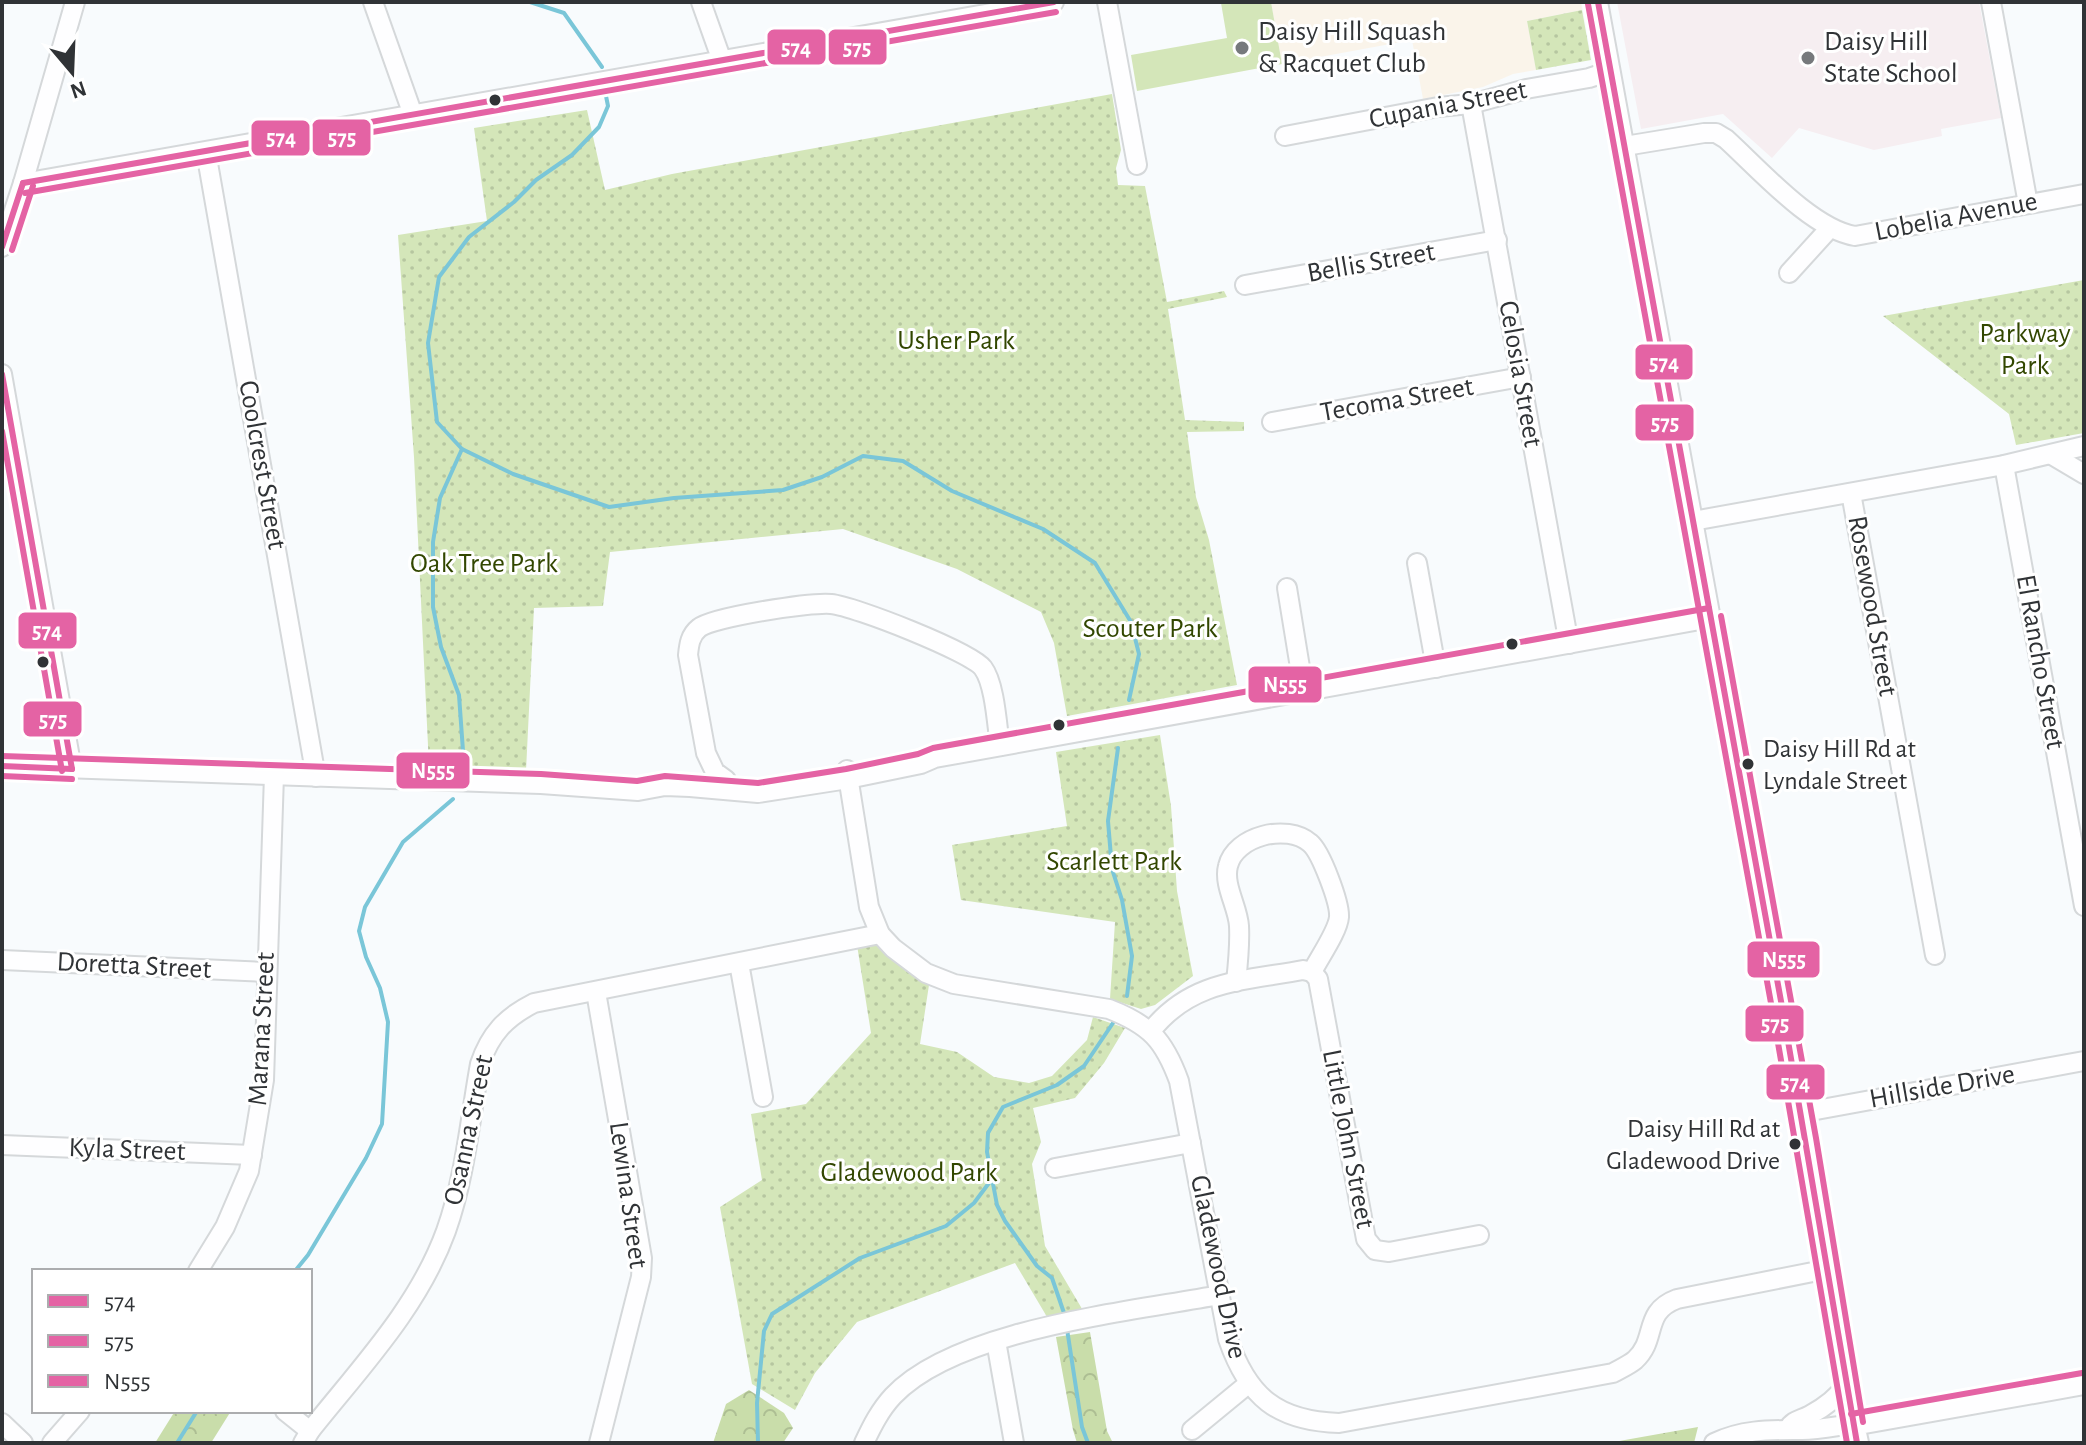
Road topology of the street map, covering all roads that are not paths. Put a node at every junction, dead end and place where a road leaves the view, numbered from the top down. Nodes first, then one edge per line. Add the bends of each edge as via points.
1 (75, 2) edge
2 (373, 2) edge
3 (701, 2) edge
4 (1054, 2) edge
5 (1107, 2) edge
6 (1598, 2) edge
7 (1991, 2) edge
8 (722, 61) junction
9 (1610, 71) junction
10 (1471, 104) junction
11 (413, 115) junction
12 (1285, 136) dead end
13 (1625, 146) junction
14 (206, 152) junction
15 (1137, 165) dead end
16 (23, 183) junction
17 (2084, 194) edge
18 (2028, 204) junction
19 (1829, 229) junction
20 (1497, 240) junction
21 (2, 247) edge
22 (1789, 273) dead end
23 (1245, 285) dead end
24 (2, 374) edge
25 (1521, 377) junction
26 (1272, 422) dead end
27 (2084, 446) edge
28 (2052, 455) junction
29 (2004, 465) junction
30 (2084, 474) edge
31 (1851, 493) junction
32 (1693, 521) junction
33 (1417, 563) dead end
34 (1287, 588) dead end
35 (1711, 618) junction
36 (1569, 644) junction
37 (1436, 668) junction
38 (1304, 692) junction
39 (1000, 746) junction
40 (706, 753) junction
41 (2, 766) edge
42 (72, 769) junction
43 (847, 773) junction
44 (274, 775) junction
45 (316, 777) junction
46 (689, 778) junction
47 (726, 780) junction
48 (541, 784) junction
49 (2084, 906) edge
50 (880, 934) junction
51 (1935, 955) dead end
52 (2, 960) edge
53 (739, 963) junction
54 (266, 972) junction
55 (1312, 972) junction
56 (1236, 982) junction
57 (596, 992) junction
58 (1151, 1031) junction
59 (2084, 1061) edge
60 (763, 1097) dead end
61 (1800, 1113) junction
62 (1191, 1143) junction
63 (2, 1145) edge
64 (252, 1155) junction
65 (1055, 1168) dead end
66 (1479, 1235) dead end
67 (199, 1269) edge
68 (1828, 1269) junction
69 (1219, 1295) junction
70 (996, 1341) junction
71 (2084, 1383) edge
72 (1248, 1384) junction
73 (1846, 1385) junction
74 (78, 1413) edge
75 (287, 1413) edge
76 (2, 1423) edge
77 (1788, 1429) junction
78 (1192, 1430) dead end
79 (1855, 1434) edge
80 (306, 1437) edge
81 (23, 1443) edge
82 (52, 1443) edge
83 (599, 1443) edge
84 (864, 1443) edge
85 (1014, 1443) edge
86 (1714, 1443) edge

1 - 16 street
2 - 11 street
3 - 8 street
4 - 8 street
5 - 15 street
6 - 9 street
7 - 18 street
8 - 11 street
9 - 10 street, Cupania Street
9 - 13 street
10 - 12 street, Cupania Street
10 - 20 street, Celosia Street
11 - 14 street
13 - 19 street via 1716,133
13 - 32 street
14 - 16 street
14 - 45 street, Coolcrest Street
16 - 21 street
17 - 18 street, Lobelia Avenue
18 - 19 street, Lobelia Avenue via 1855,236
19 - 22 street
20 - 23 street, Bellis Street
20 - 25 street, Celosia Street
24 - 42 street
25 - 26 street, Tecoma Street
25 - 36 street, Celosia Street
27 - 28 street
28 - 29 street
28 - 30 street
29 - 31 street
29 - 49 street, El Rancho Street
31 - 32 street
31 - 51 street, Rosewood Street
32 - 35 street
33 - 37 street
34 - 38 street
35 - 36 street
35 - 61 street
36 - 37 street
37 - 38 street
38 - 39 street
39 - 40 street via 987,676 973,658 855,610 819,604 714,621 689,641
39 - 43 street
40 - 46 street
40 - 47 street via 715,772
41 - 42 street
42 - 44 street
43 - 47 street via 761,782
43 - 48 street via 758,793
43 - 50 street, Gladewood Drive via 869,907
44 - 45 street
44 - 54 street, Marana Street
45 - 48 street
46 - 47 street
46 - 48 street
50 - 53 street, Osanna Street
50 - 58 street, Gladewood Drive via 926,973 954,984 1109,1009
52 - 54 street, Doretta Street
53 - 57 street, Osanna Street
53 - 60 street
54 - 64 street, Marana Street via 264,1080
55 - 56 street
55 - 56 street via 1335,930 1338,905 1319,853 1309,841 1278,834 1250,840 1232,852 1227,869 1239,925
55 - 66 street, Little John Street via 1318,979 1366,1239 1375,1250 1389,1252
56 - 58 street via 1195,993
57 - 80 street, Osanna Street via 534,1003 514,1013 486,1045 456,1199 435,1257 401,1317
57 - 83 street, Lewina Street via 642,1258
58 - 62 street, Gladewood Drive via 1168,1052 1179,1081
59 - 61 street, Hillside Drive
61 - 68 street
62 - 65 street
62 - 69 street, Gladewood Drive
63 - 64 street, Kyla Street
64 - 67 street, Marana Street via 225,1227
68 - 72 street, Gladewood Drive via 1663,1304 1636,1359 1613,1373 1339,1423 1311,1422 1285,1413
68 - 73 street
69 - 70 street
69 - 72 street, Gladewood Drive via 1228,1339
70 - 84 street via 926,1370 895,1395
70 - 85 street
71 - 79 main road
72 - 78 street
73 - 77 street via 1836,1398
73 - 79 street
74 - 82 street
75 - 80 street
76 - 81 street
77 - 79 street
77 - 86 street via 1745,1432

